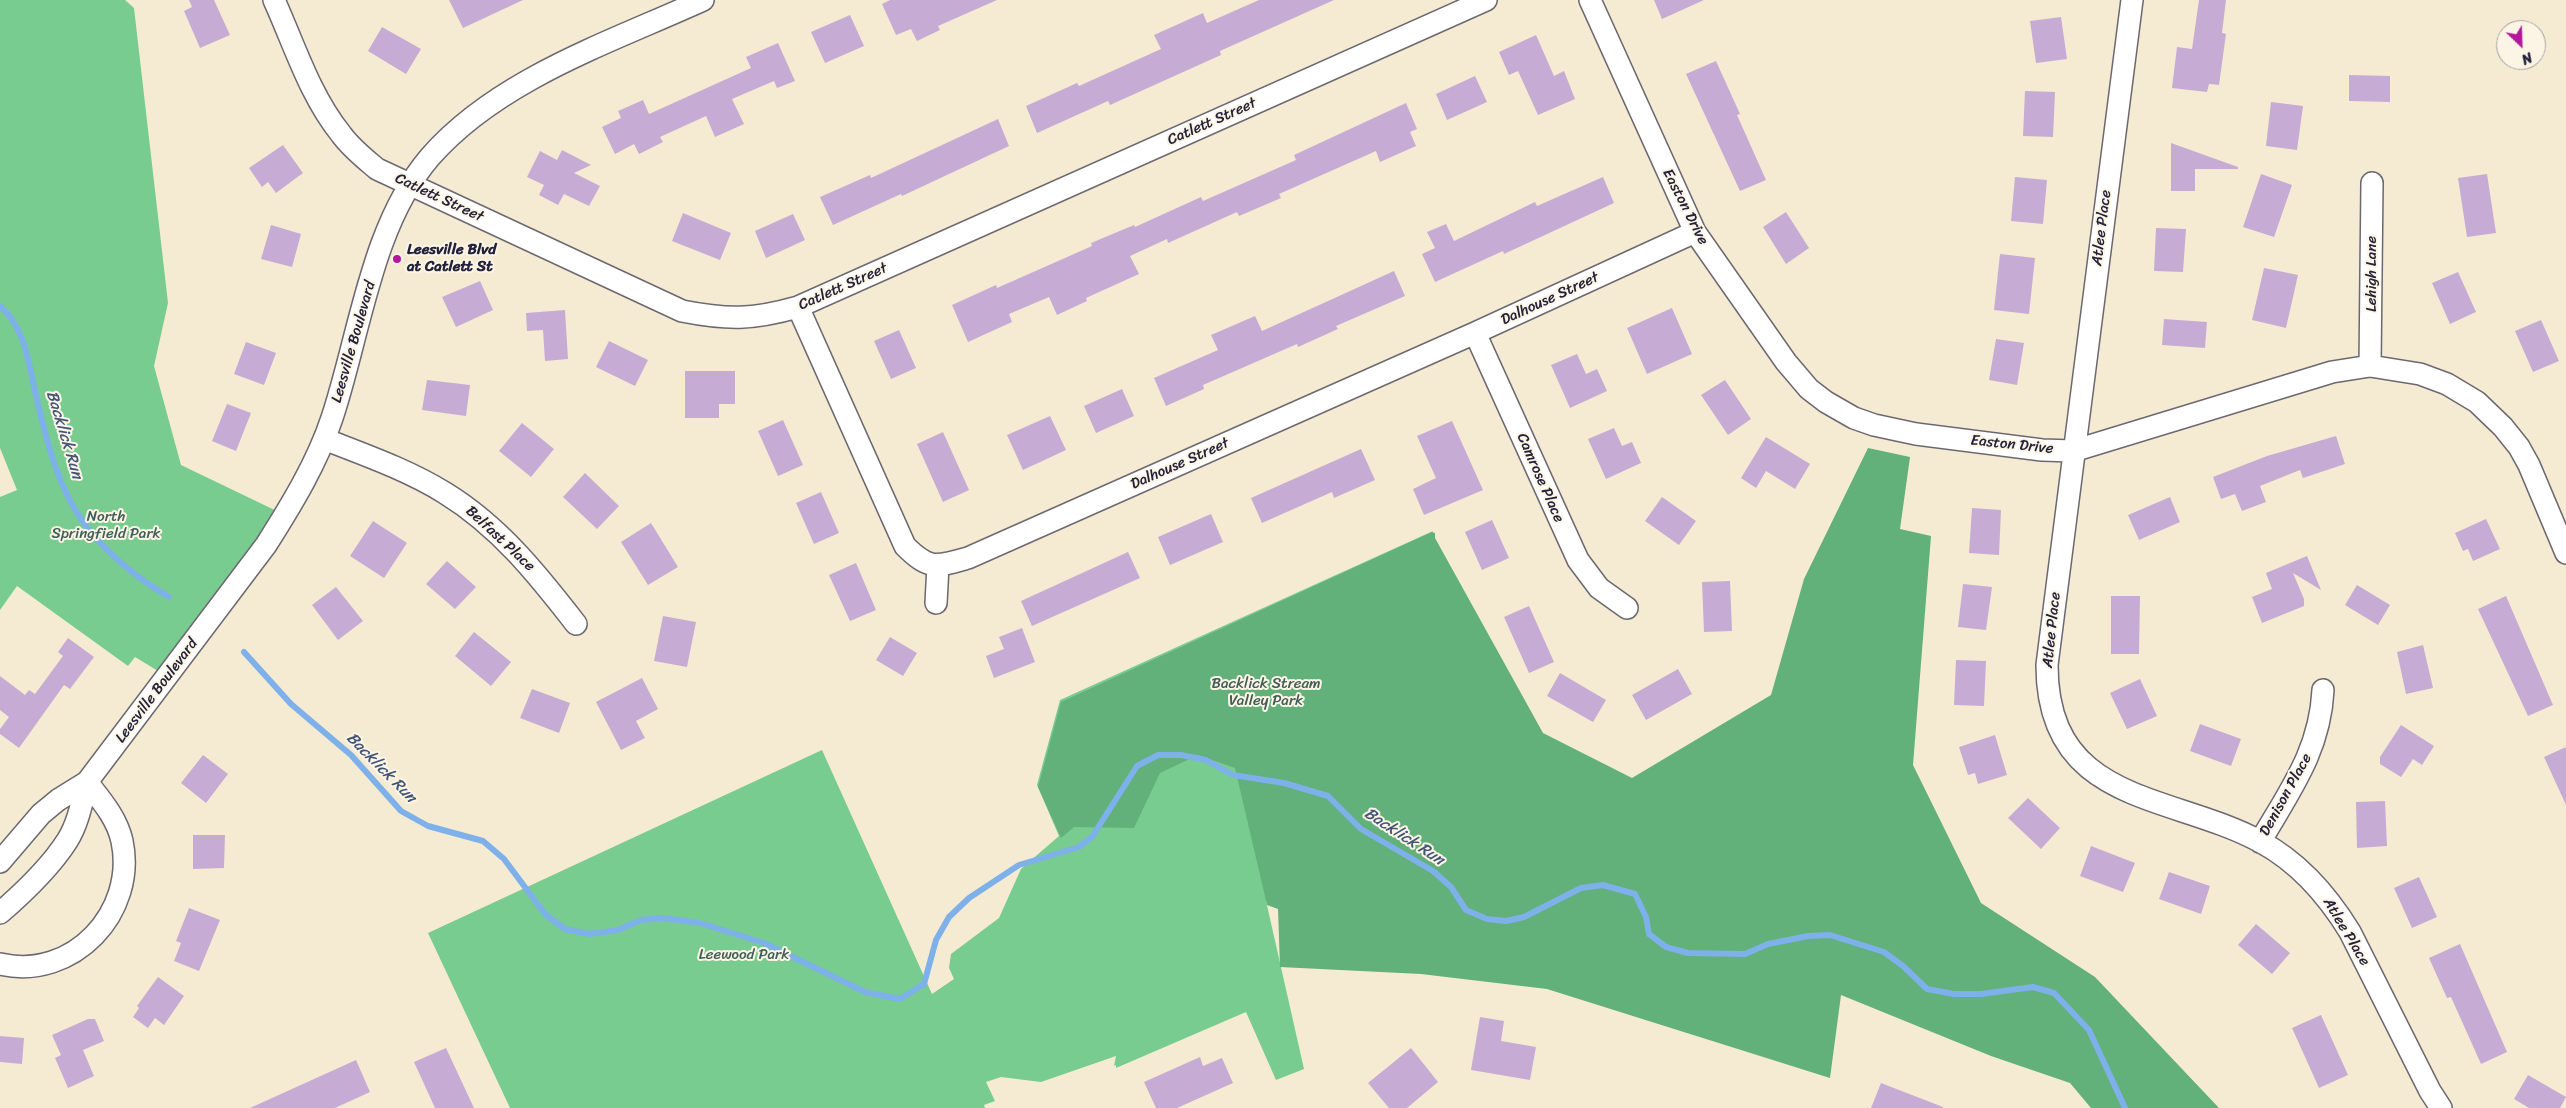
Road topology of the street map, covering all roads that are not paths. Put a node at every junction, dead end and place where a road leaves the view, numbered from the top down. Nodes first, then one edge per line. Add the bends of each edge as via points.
1 (274, 0) edge
2 (703, 0) edge
3 (1486, 0) edge
4 (1590, 0) edge
5 (2132, 0) edge
6 (2372, 183) dead end
7 (409, 185) junction
8 (1695, 232) junction
9 (798, 307) junction
10 (1475, 333) junction
11 (2370, 366) junction
12 (324, 439) junction
13 (2073, 451) junction
14 (2566, 553) edge
15 (938, 566) junction
16 (936, 604) dead end
17 (1626, 608) dead end
18 (576, 624) dead end
19 (2323, 690) dead end
20 (87, 782) junction
21 (2260, 842) junction
22 (0, 862) edge
23 (0, 913) edge
24 (0, 964) edge
25 (2441, 1108) edge

1 - 7 street, Catlett Street via 321,104 341,135 377,169
2 - 7 street, Leesville Boulevard via 570,60 510,92 446,141
3 - 9 street, Catlett Street
4 - 8 street, Easton Drive
5 - 13 street, Atlee Place
6 - 11 street, Lehigh Lane
7 - 9 street, Catlett Street via 682,311 716,318 748,319
7 - 12 street, Leesville Boulevard via 388,229
8 - 10 street, Dalhouse Street
8 - 13 street, Easton Drive via 1786,362 1809,389 1826,402 1854,418 1899,431 2032,449
9 - 15 street via 905,546 918,559
10 - 15 street, Dalhouse Street via 968,558
10 - 17 street, Camrose Place via 1578,560 1599,588
11 - 13 street, Easton Drive via 2332,372
11 - 14 street, Easton Drive via 2420,374 2447,384 2488,411 2514,440 2529,465
12 - 18 street, Belfast Place via 424,481 469,509 540,578
12 - 20 street, Leesville Boulevard via 296,497 266,545
13 - 21 street, Atlee Place via 2047,665 2051,707 2058,724 2079,758 2114,786 2206,818
15 - 16 street
19 - 21 street, Denison Place via 2322,716 2311,752
20 - 22 street, Leesville Boulevard via 41,814
20 - 23 street, Leesville Boulevard via 67,841
20 - 24 street via 113,818 122,840 123,874 115,906 104,925 72,953 52,962 30,966
21 - 25 street, Atlee Place via 2307,877 2337,910

